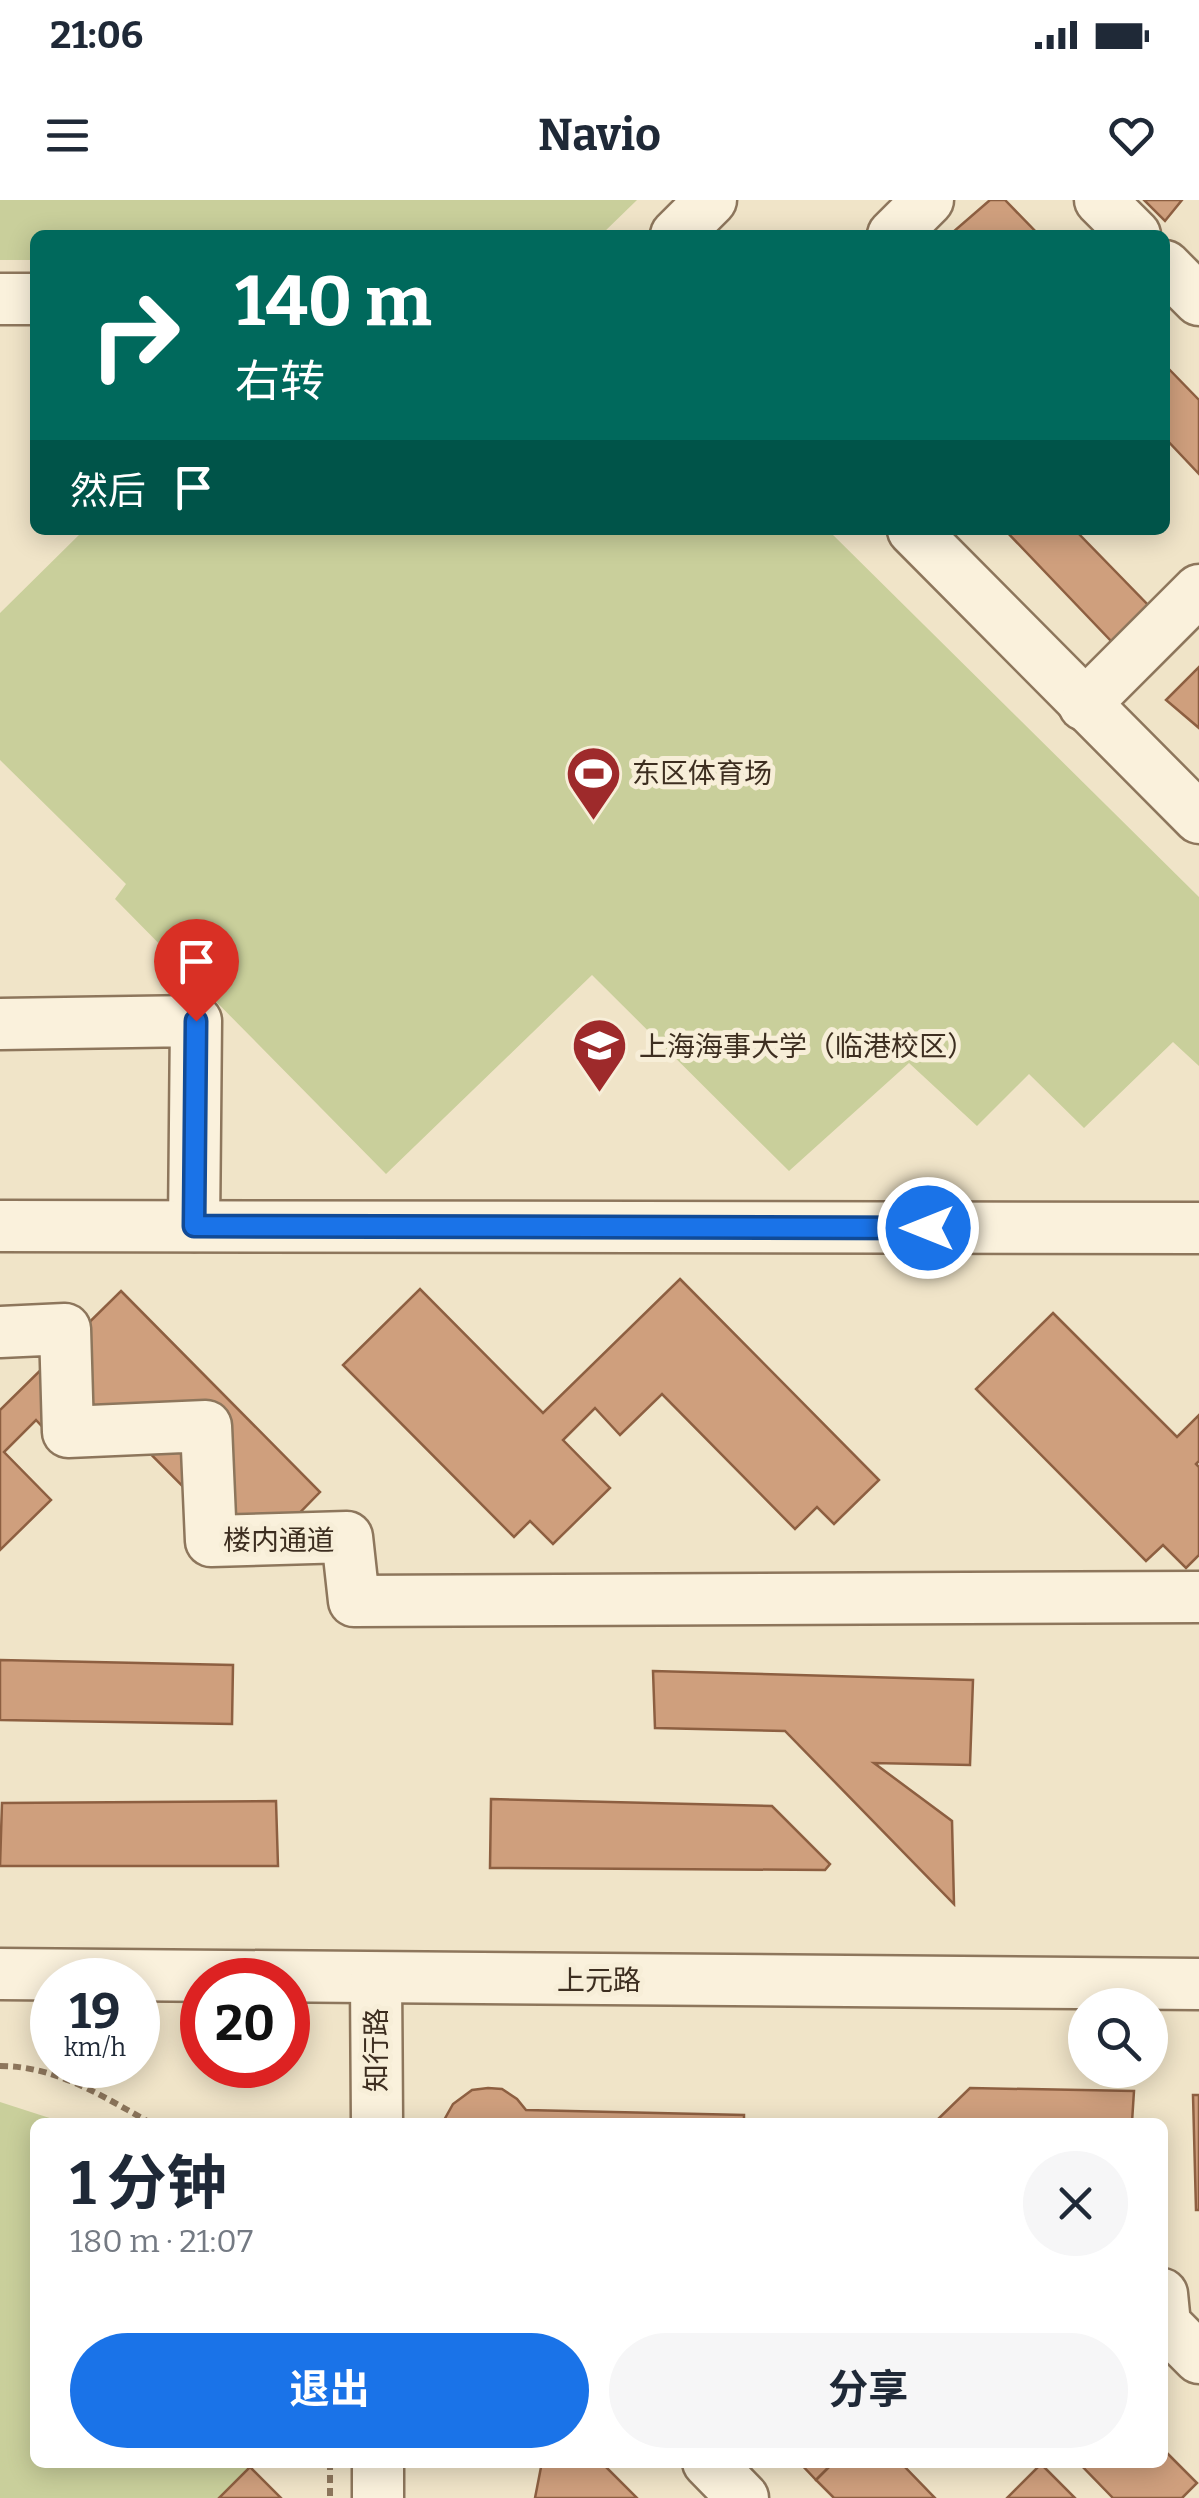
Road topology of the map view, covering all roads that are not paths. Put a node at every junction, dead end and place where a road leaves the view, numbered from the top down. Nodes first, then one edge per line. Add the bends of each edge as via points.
1 (711, 200) edge
2 (928, 200) edge
3 (1100, 200) edge
4 (681, 230) edge
5 (897, 230) edge
6 (1129, 230) edge
7 (1170, 271) edge
8 (30, 299) edge
9 (0, 300) edge
10 (1199, 300) edge
11 (918, 535) edge
12 (1199, 590) edge
13 (1084, 705) junction
14 (1199, 818) edge
15 (0, 1024) edge
16 (0, 1226) edge
17 (194, 1226) junction
18 (1199, 1228) edge
19 (0, 1332) edge
20 (1199, 1597) edge
21 (0, 1974) edge
22 (376, 1978) junction
23 (1199, 1984) edge
24 (377, 2118) edge
25 (1168, 2279) edge
26 (1199, 2279) edge
27 (1168, 2327) edge
28 (1199, 2358) edge
29 (378, 2468) edge
30 (714, 2468) edge
31 (378, 2498) edge
32 (743, 2498) edge

1 - 4 street
2 - 5 street
3 - 6 street
7 - 10 street
8 - 9 street
11 - 13 street
12 - 13 street
13 - 14 street
15 - 17 street via 196,1021
16 - 17 street
17 - 18 street
19 - 20 street, 楼内通道 via 65,1329 68,1432 206,1426 211,1540 347,1536 354,1601
21 - 22 street, 上元路
22 - 23 street, 上元路
22 - 24 street, 知行路
25 - 26 street
27 - 28 street
29 - 31 street
30 - 32 street

